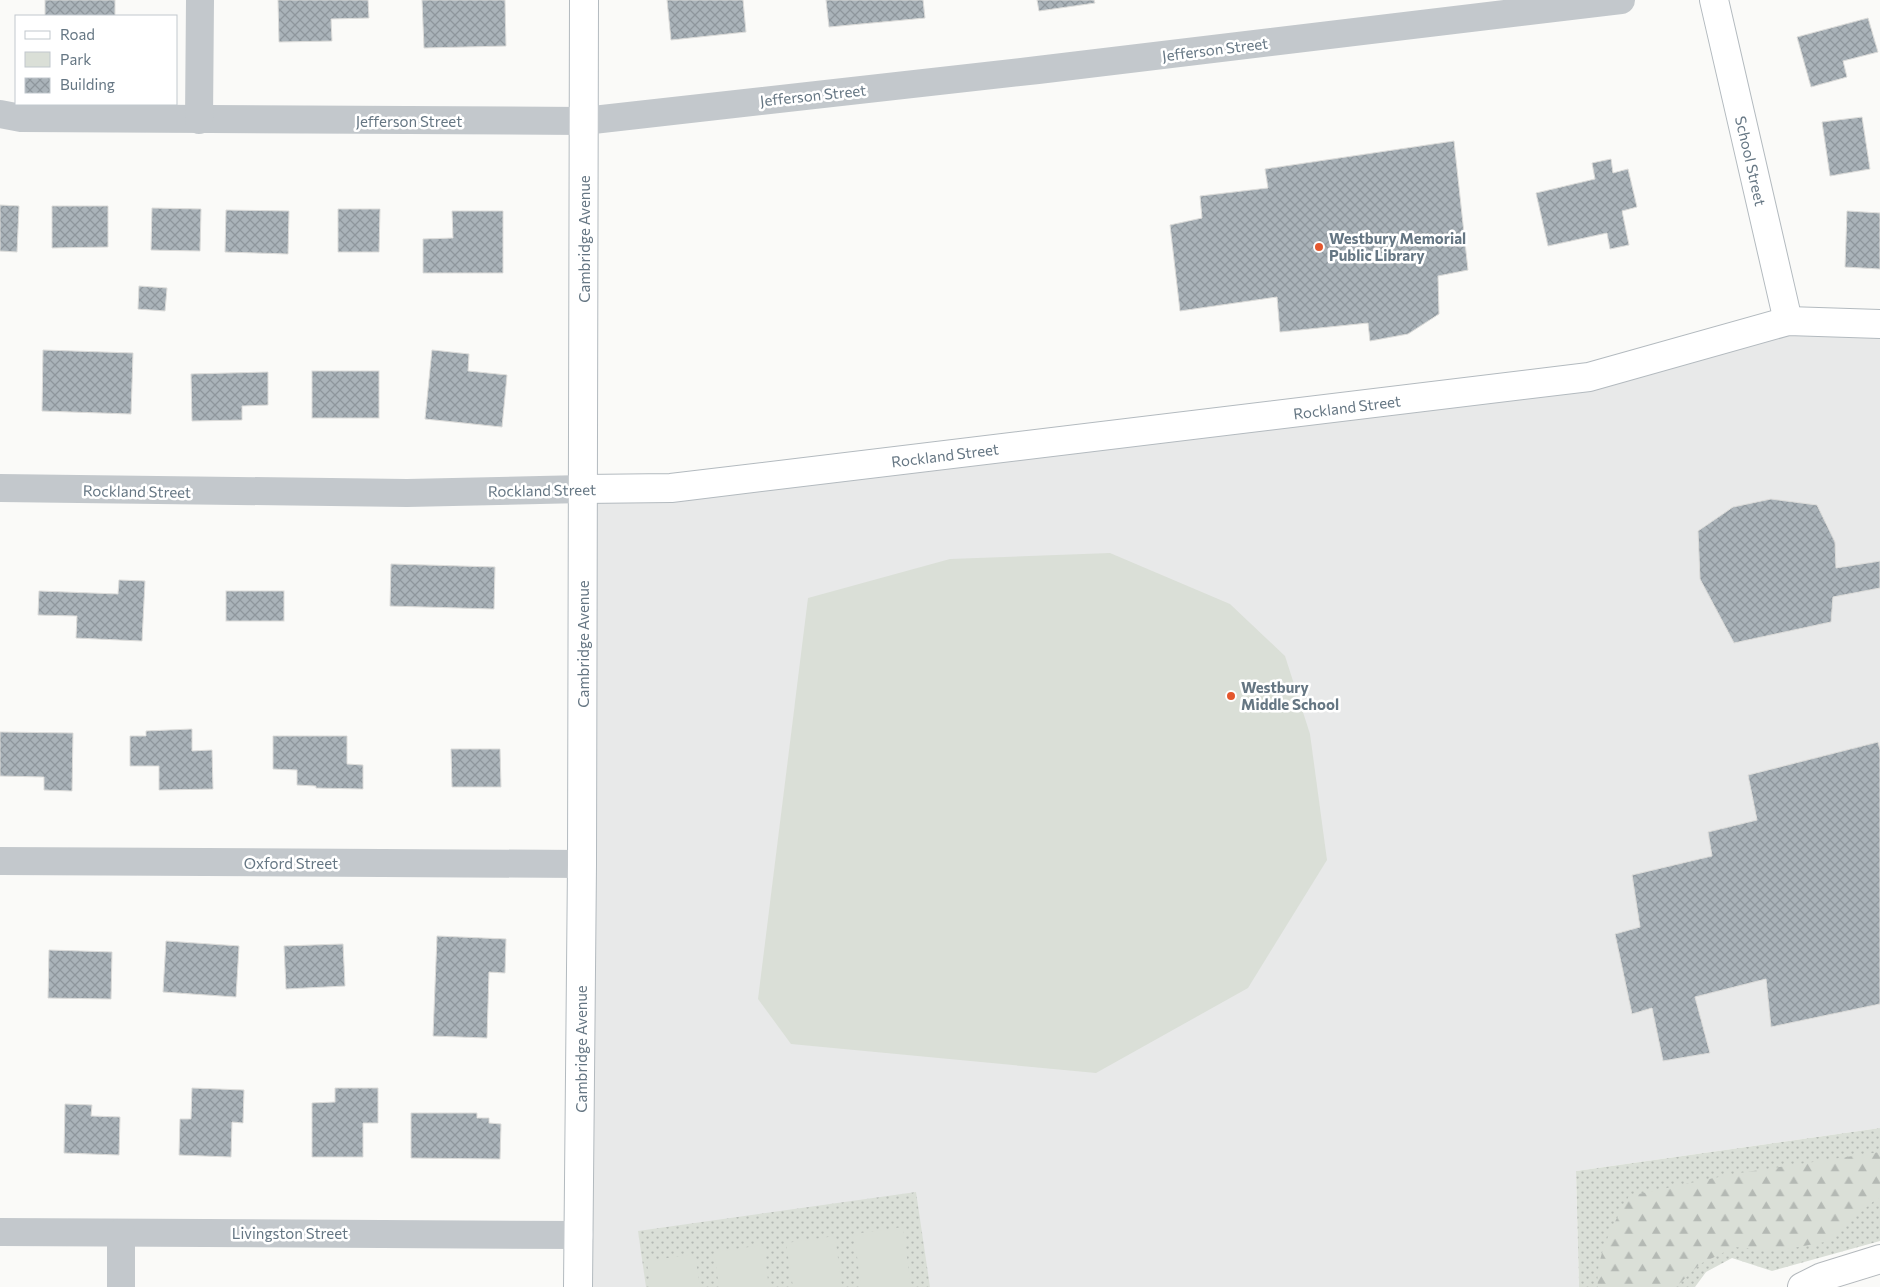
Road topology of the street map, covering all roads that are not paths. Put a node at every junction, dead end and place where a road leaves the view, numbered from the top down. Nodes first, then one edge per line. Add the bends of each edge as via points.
1 (200, 0) edge
2 (584, 0) edge
3 (1622, 0) edge
4 (1714, 0) edge
5 (0, 114) edge
6 (199, 120) junction
7 (584, 121) junction
8 (1788, 321) junction
9 (1880, 324) edge
10 (0, 488) edge
11 (583, 489) junction
12 (0, 861) edge
13 (582, 864) junction
14 (0, 1232) edge
15 (121, 1233) junction
16 (579, 1235) junction
17 (1880, 1259) edge
18 (121, 1287) edge
19 (578, 1287) edge
20 (1802, 1287) edge

1 - 6 street
2 - 7 main road, Cambridge Avenue
3 - 7 street, Jefferson Street
4 - 8 main road, School Street
5 - 6 street, Jefferson Street via 21,118
6 - 7 street, Jefferson Street
7 - 11 main road, Cambridge Avenue
8 - 9 main road, Rockland Street
8 - 11 main road, Rockland Street via 1588,377 671,488
10 - 11 street, Rockland Street via 407,493
11 - 13 main road, Cambridge Avenue
12 - 13 street, Oxford Street
13 - 16 main road, Cambridge Avenue
14 - 15 street, Livingston Street
15 - 16 street, Livingston Street
15 - 18 street
16 - 19 main road, Cambridge Avenue
17 - 20 main road

